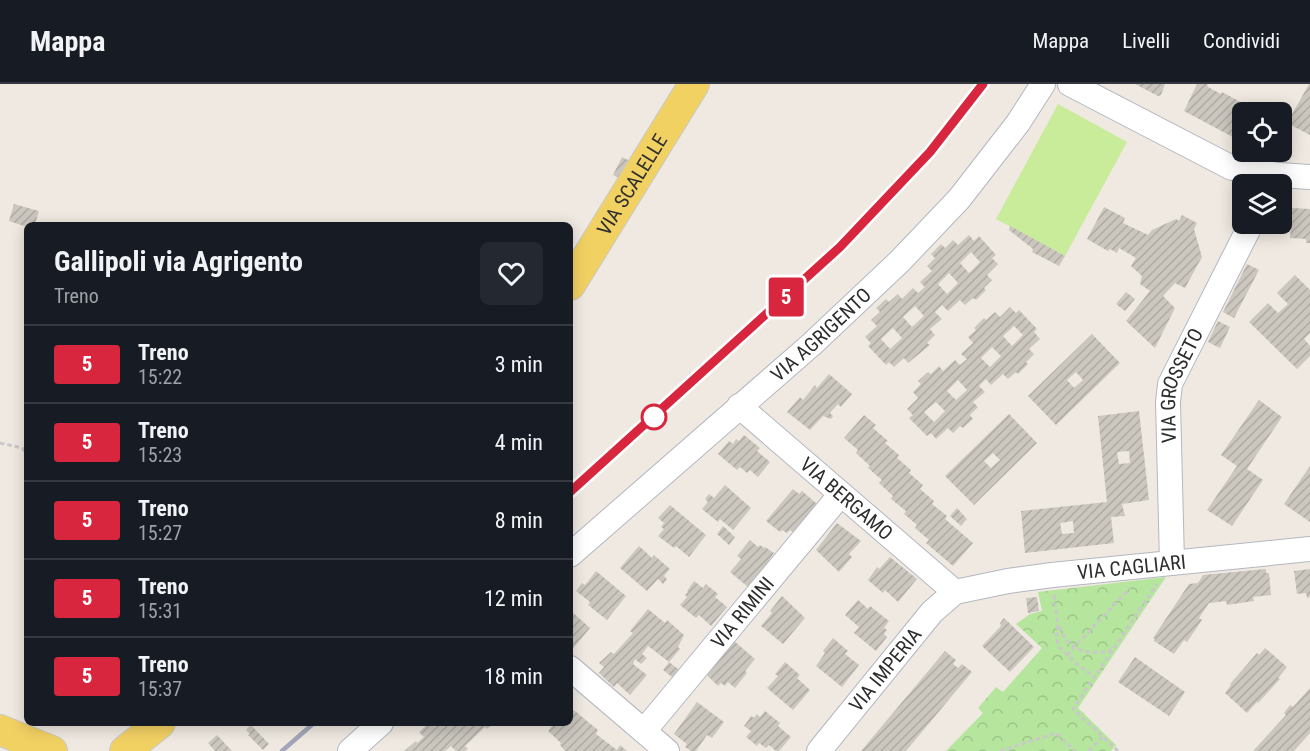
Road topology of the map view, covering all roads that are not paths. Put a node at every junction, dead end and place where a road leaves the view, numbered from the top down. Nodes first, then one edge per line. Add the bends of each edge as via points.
1 (693, 84) edge
2 (1043, 84) edge
3 (1070, 84) edge
4 (1232, 175) edge
5 (1310, 177) edge
6 (1292, 179) edge
7 (1244, 234) edge
8 (573, 280) edge
9 (739, 406) junction
10 (841, 494) junction
11 (1310, 549) edge
12 (573, 552) edge
13 (1172, 563) junction
14 (955, 592) junction
15 (573, 671) edge
16 (156, 726) edge
17 (378, 726) edge
18 (0, 730) edge
19 (644, 731) junction
20 (52, 751) edge
21 (125, 751) edge
22 (350, 751) edge
23 (667, 751) edge
24 (819, 751) edge

1 - 8 main road, VIA SCALELLE
2 - 9 street, VIA AGRIGENTO via 990,160 929,231 812,344
3 - 4 street
5 - 6 street
7 - 13 street, VIA GROSSETO via 1170,384
9 - 10 street, VIA BERGAMO
9 - 12 street, VIA AGRIGENTO
10 - 14 street, VIA BERGAMO
10 - 19 street, VIA RIMINI
11 - 13 street, VIA CAGLIARI
13 - 14 street, VIA CAGLIARI via 1052,575
14 - 24 street, VIA IMPERIA via 932,612
15 - 19 street
16 - 21 main road
17 - 22 street
18 - 20 main road
19 - 23 street

